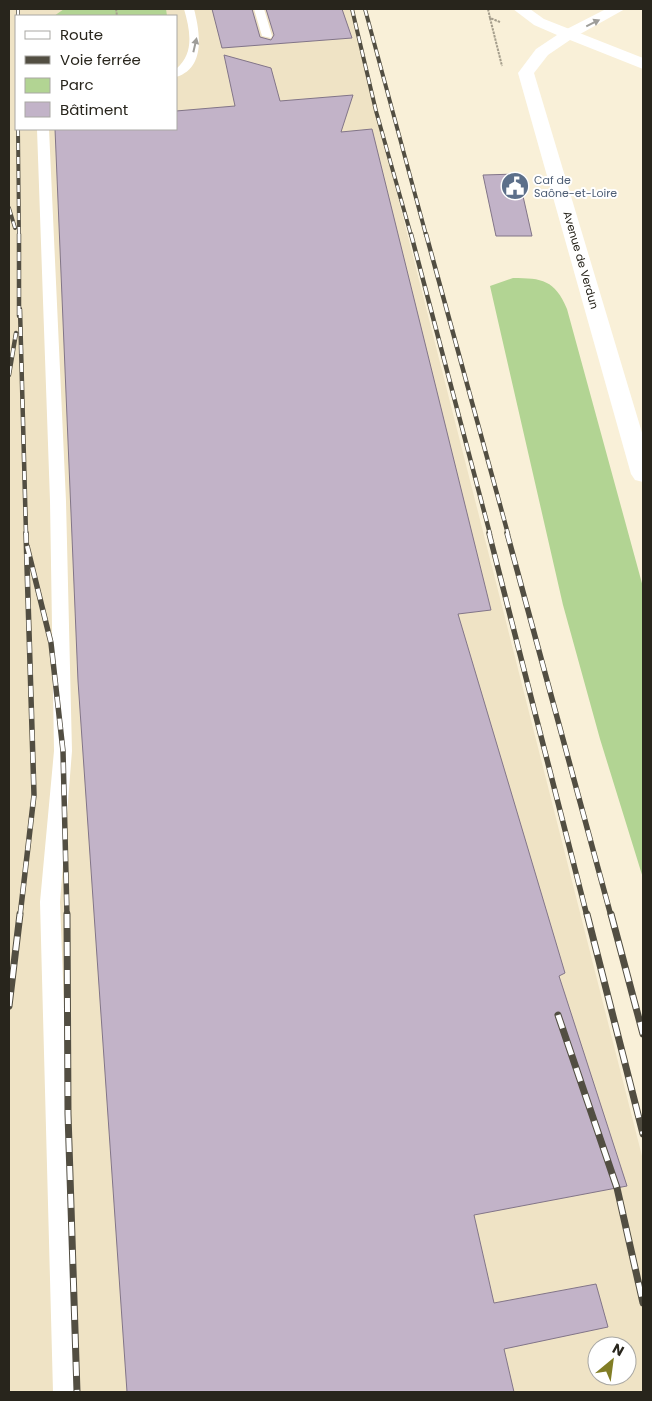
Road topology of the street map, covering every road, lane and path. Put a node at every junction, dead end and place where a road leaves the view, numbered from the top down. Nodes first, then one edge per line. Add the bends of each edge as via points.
1 (190, 9) edge
2 (259, 9) edge
3 (520, 9) edge
4 (617, 9) edge
5 (567, 35) junction
6 (267, 36) dead end
7 (643, 64) edge
8 (178, 73) edge
9 (43, 130) edge
10 (643, 474) edge
11 (66, 1392) edge

8 -> 1 lane via 188,66 198,39
2 - 6 lane
3 - 5 main road
5 -> 4 main road
5 - 7 main road
5 - 10 main road, Avenue de Verdun via 542,52 526,73
9 - 11 lane via 58,501 63,751 50,902

